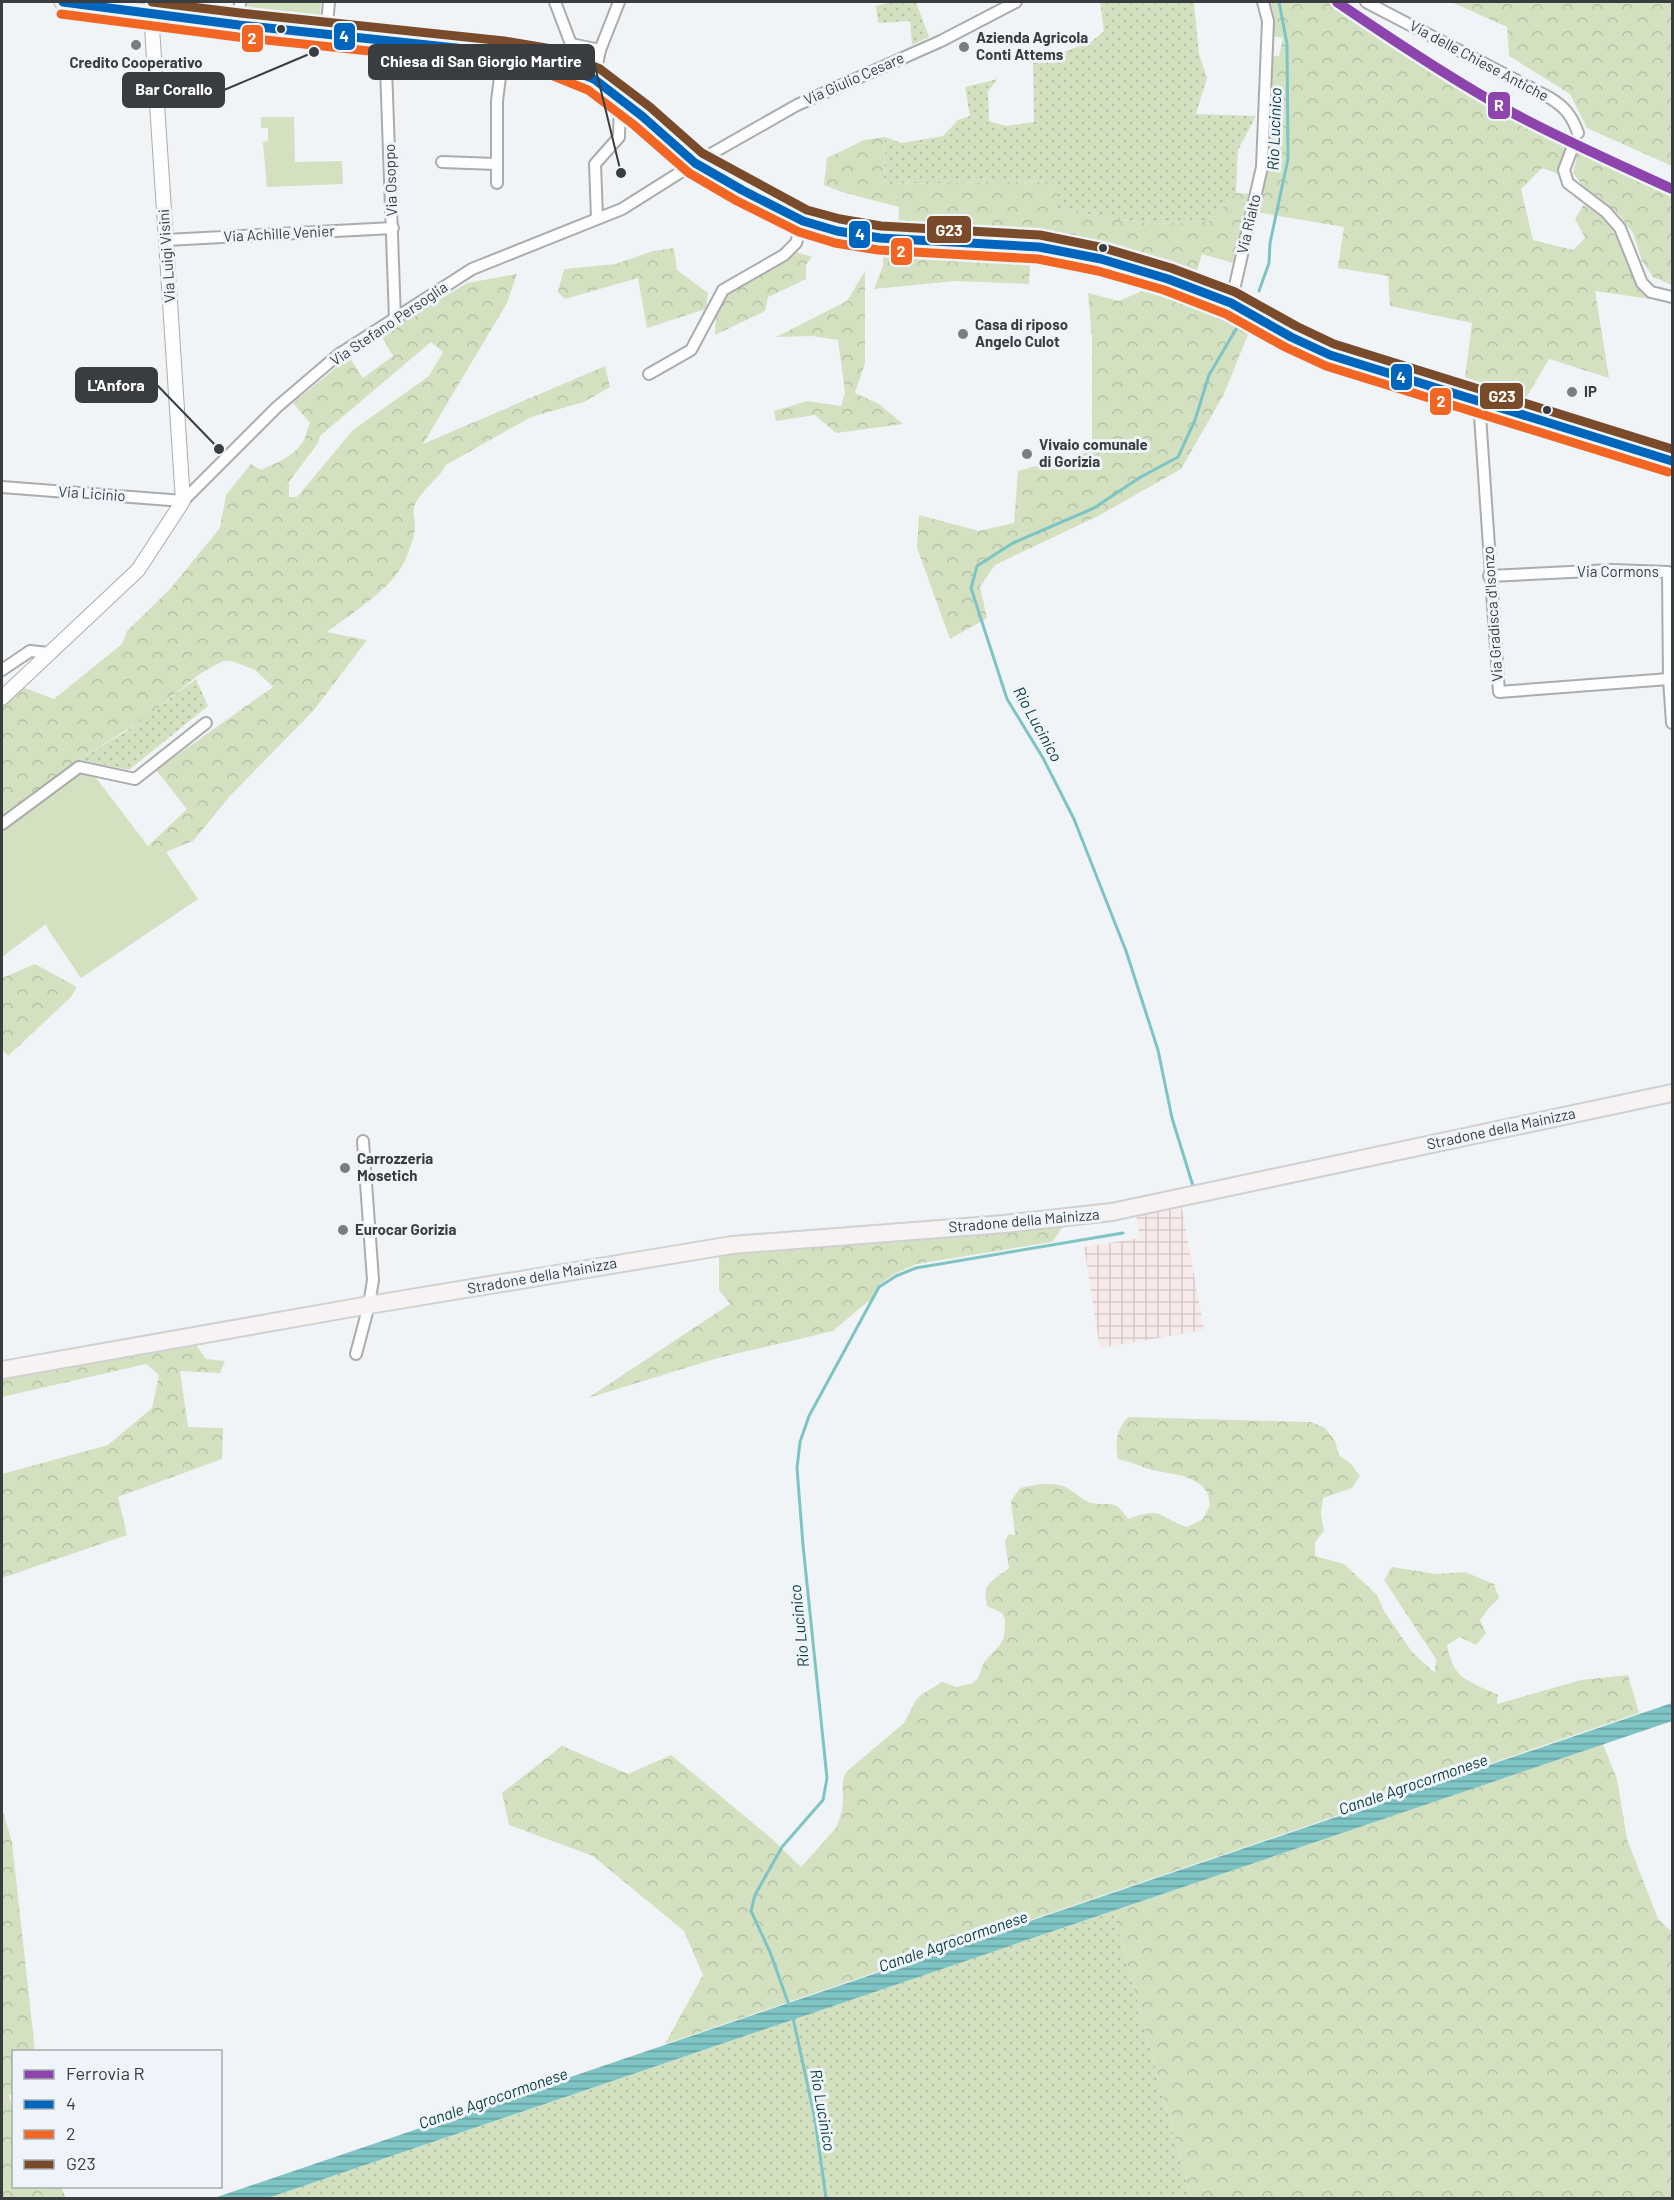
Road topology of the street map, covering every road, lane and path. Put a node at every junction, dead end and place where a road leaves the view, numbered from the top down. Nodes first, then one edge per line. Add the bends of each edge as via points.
1 (63, 2) edge
2 (240, 2) edge
3 (329, 2) edge
4 (555, 2) edge
5 (619, 2) edge
6 (1016, 2) edge
7 (1263, 2) edge
8 (1366, 2) edge
9 (151, 7) edge
10 (239, 25) junction
11 (326, 34) junction
12 (385, 40) junction
13 (570, 44) junction
14 (600, 51) junction
15 (503, 53) junction
16 (564, 66) junction
17 (594, 79) junction
18 (620, 99) junction
19 (1578, 133) dead end
20 (1572, 149) tunnel mouth
21 (442, 162) dead end
22 (695, 163) junction
23 (496, 164) junction
24 (497, 183) dead end
25 (597, 218) junction
26 (803, 221) junction
27 (393, 228) junction
28 (166, 240) junction
29 (1672, 297) edge
30 (1239, 307) junction
31 (395, 319) junction
32 (650, 374) dead end
33 (1479, 407) junction
34 (1672, 460) edge
35 (2, 487) edge
36 (183, 501) junction
37 (1489, 576) junction
38 (49, 653) junction
39 (2, 670) edge
40 (1669, 679) junction
41 (2, 698) edge
42 (206, 723) dead end
43 (1672, 723) edge
44 (2, 824) edge
45 (1672, 1093) edge
46 (363, 1142) dead end
47 (369, 1305) junction
48 (356, 1354) dead end
49 (2, 1370) edge

1 - 9 main road
2 - 10 street
3 - 11 street
4 - 13 street
5 - 14 street
6 - 22 street, Via Giulio Cesare via 941,41 797,105
7 - 30 street, Via Rialto via 1268,21 1262,167
8 - 19 street, Via delle Chiese Antiche via 1565,107
9 - 10 main road
9 - 28 street, Via Luigi Visini
10 - 11 main road
11 - 12 main road
12 - 15 main road
12 - 27 street, Via Osoppo
13 - 14 street
13 - 16 street
14 - 17 street
15 - 16 main road
15 - 23 street
16 - 17 main road
17 - 18 main road
18 - 22 main road
18 - 25 street via 620,137 596,164
20 - 29 street via 1564,170 1568,183 1620,228 1642,283 1651,292
21 - 23 street
22 - 25 street, Via Giulio Cesare via 622,208
22 - 26 main road
23 - 24 street
25 - 31 street, Via Stefano Persoglia via 472,269
26 - 30 main road via 880,238 1038,247 1101,259 1168,279
26 - 32 street via 796,243 784,255 723,290 691,350
27 - 28 street, Via Achille Venier
27 - 31 street, Via Osoppo
28 - 36 street, Via Luigi Visini
30 - 33 main road via 1291,338 1330,355
31 - 36 street, Via Stefano Persoglia via 338,355 277,407
33 - 34 main road
33 - 37 street, Via Gradisca d'Isonzo
35 - 36 street, Via Licinio
36 - 38 street via 138,570
37 - 40 street, Via Cormons via 1612,570 1668,572
37 - 40 street, Via Gradisca d'Isonzo via 1499,692
38 - 39 street via 30,651
38 - 41 street
40 - 43 street, Via Cormons
42 - 44 street via 135,779 79,767
45 - 47 main road, Stradone della Mainizza via 1112,1212 732,1245
46 - 47 street via 373,1280
47 - 48 street
47 - 49 main road, Stradone della Mainizza

